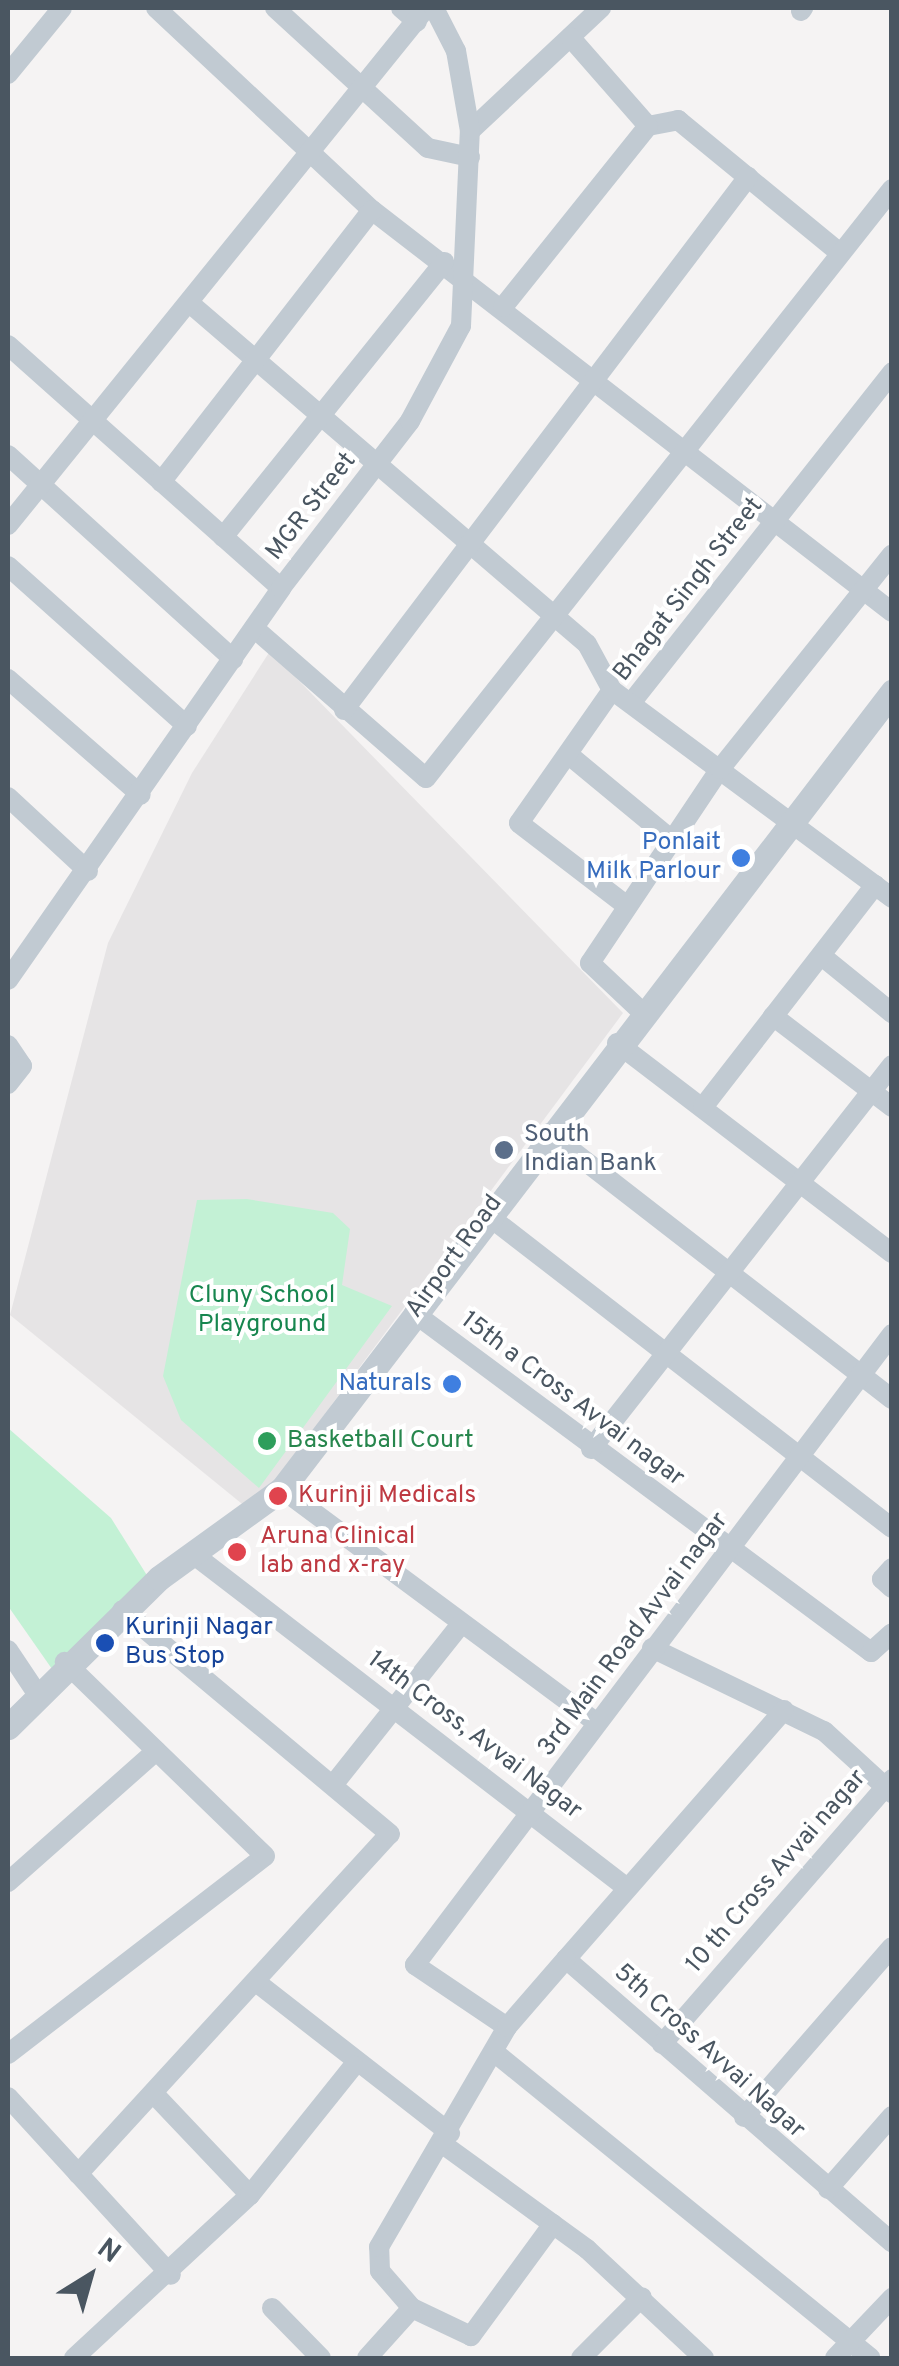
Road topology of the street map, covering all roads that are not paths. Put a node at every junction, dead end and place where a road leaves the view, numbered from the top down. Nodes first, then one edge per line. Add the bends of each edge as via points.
1 (62, 8) edge
2 (156, 8) edge
3 (275, 8) edge
4 (434, 8) edge
5 (601, 8) edge
6 (415, 12) edge
7 (570, 38) junction
8 (8, 74) edge
9 (366, 88) junction
10 (648, 126) junction
11 (470, 131) junction
12 (314, 156) junction
13 (470, 157) junction
14 (748, 178) junction
15 (892, 190) edge
16 (372, 210) junction
17 (840, 252) junction
18 (444, 262) junction
19 (469, 280) junction
20 (192, 306) junction
21 (503, 307) junction
22 (8, 345) edge
23 (254, 361) junction
24 (892, 372) edge
25 (598, 381) junction
26 (319, 419) junction
27 (96, 425) junction
28 (682, 447) junction
29 (8, 455) edge
30 (374, 466) junction
31 (161, 482) junction
32 (43, 488) junction
33 (774, 519) junction
34 (8, 525) edge
35 (223, 538) junction
36 (472, 546) junction
37 (892, 554) edge
38 (8, 566) edge
39 (281, 588) junction
40 (863, 590) junction
41 (892, 612) edge
42 (553, 614) junction
43 (254, 628) junction
44 (233, 659) junction
45 (8, 679) edge
46 (612, 690) junction
47 (892, 692) edge
48 (631, 702) junction
49 (344, 710) junction
50 (187, 726) junction
51 (569, 755) junction
52 (720, 769) junction
53 (141, 795) junction
54 (8, 797) edge
55 (789, 818) junction
56 (673, 841) junction
57 (88, 870) junction
58 (884, 891) edge
59 (627, 906) junction
60 (822, 957) junction
61 (8, 980) edge
62 (641, 1011) junction
63 (892, 1013) edge
64 (773, 1016) junction
65 (617, 1043) junction
66 (8, 1045) edge
67 (892, 1065) edge
68 (8, 1084) edge
69 (872, 1092) junction
70 (704, 1107) junction
71 (892, 1107) edge
72 (549, 1134) junction
73 (806, 1186) junction
74 (486, 1214) junction
75 (892, 1253) edge
76 (732, 1277) junction
77 (414, 1313) junction
78 (892, 1334) edge
79 (666, 1359) junction
80 (861, 1374) junction
81 (892, 1398) edge
82 (591, 1450) junction
83 (797, 1459) junction
84 (282, 1490) junction
85 (892, 1528) edge
86 (732, 1549) junction
87 (193, 1554) junction
88 (892, 1568) edge
89 (892, 1588) edge
90 (122, 1610) junction
91 (461, 1624) junction
92 (892, 1633) edge
93 (652, 1648) junction
94 (8, 1650) edge
95 (65, 1662) junction
96 (36, 1692) junction
97 (394, 1706) junction
98 (784, 1710) junction
99 (598, 1723) junction
100 (8, 1726) edge
101 (156, 1750) junction
102 (333, 1785) junction
103 (889, 1786) edge
104 (534, 1810) junction
105 (8, 1882) edge
106 (627, 1888) junction
107 (892, 1947) edge
108 (566, 1958) junction
109 (256, 1982) junction
110 (507, 2027) junction
111 (662, 2044) junction
112 (494, 2052) junction
113 (8, 2054) edge
114 (354, 2065) junction
115 (155, 2095) junction
116 (8, 2097) edge
117 (892, 2116) edge
118 (744, 2117) junction
119 (447, 2139) junction
120 (78, 2174) junction
121 (828, 2189) junction
122 (250, 2195) junction
123 (553, 2224) junction
124 (892, 2242) edge
125 (171, 2275) junction
126 (642, 2296) junction
127 (892, 2298) edge
128 (272, 2308) dead end
129 (412, 2308) junction
130 (853, 2339) junction
131 (74, 2358) edge
132 (321, 2358) edge
133 (367, 2358) edge
134 (581, 2358) edge
135 (704, 2358) edge
136 (835, 2358) edge
137 (870, 2358) edge

1 - 8 street
2 - 12 street
3 - 9 street
4 - 11 street, MGR Street via 456,50
5 - 7 street
6 - 9 street
7 - 10 street
7 - 11 street
9 - 12 street
9 - 13 street via 428,148
10 - 14 street via 678,120
10 - 21 street
11 - 13 street, MGR Street
12 - 16 street
12 - 20 street
13 - 19 street, MGR Street
14 - 17 street
14 - 25 street
15 - 17 street
16 - 18 street
16 - 23 street
17 - 28 street
18 - 19 street
18 - 26 street
19 - 21 street
19 - 30 street, MGR Street via 461,326 437,376
20 - 23 street
20 - 27 street
21 - 25 street
22 - 27 street
23 - 26 street
23 - 31 street
24 - 33 street, Bhagat Singh Street
25 - 28 street
25 - 36 street
26 - 30 street
26 - 35 street
27 - 31 street
27 - 32 street
28 - 33 street
28 - 42 street
29 - 32 street
30 - 36 street
30 - 39 street, MGR Street
31 - 35 street
32 - 34 street
32 - 44 street
33 - 40 street
33 - 48 street, Bhagat Singh Street
35 - 39 street
36 - 42 street
36 - 49 street
37 - 40 street
38 - 50 street
39 - 43 street, MGR Street
40 - 41 street
40 - 52 street
42 - 46 street via 603,663
42 - 49 street via 426,778
43 - 44 street, MGR Street
43 - 49 street
44 - 50 street, MGR Street
45 - 53 street
46 - 48 street
46 - 51 street
47 - 55 street, Airport Road
48 - 52 street, Bhagat Singh Street
50 - 53 street, MGR Street
51 - 56 street
51 - 59 street via 519,823
52 - 55 street, Bhagat Singh Street
52 - 56 street
53 - 57 street, MGR Street
54 - 57 street
55 - 58 street, Bhagat Singh Street
55 - 62 street, Airport Road
56 - 59 street
57 - 61 street, MGR Street
58 - 60 street
59 - 62 street via 590,962
60 - 63 street
60 - 64 street
62 - 65 street, Airport Road
64 - 69 street
64 - 70 street
65 - 70 street
65 - 72 street, Airport Road
66 - 68 street via 22,1066
67 - 69 street
69 - 71 street
69 - 73 street
70 - 73 street
72 - 74 street, Airport Road
72 - 76 street
73 - 75 street
73 - 76 street
74 - 77 street, Airport Road
74 - 79 street
76 - 79 street
76 - 80 street
77 - 82 street, 15th a Cross Avvai nagar
77 - 84 street, Airport Road
78 - 80 street, 3rd Main Road Avvai nagar
79 - 82 street
79 - 83 street
80 - 81 street
80 - 83 street, 3rd Main Road Avvai nagar
82 - 86 street, 15th a Cross Avvai nagar
83 - 85 street
83 - 86 street, 3rd Main Road Avvai nagar
84 - 87 street, Airport Road
84 - 91 street
86 - 92 street, 15th a Cross Avvai nagar via 871,1652
86 - 93 street, 3rd Main Road Avvai nagar
87 - 90 street, Airport Road
87 - 97 street, 14th Cross, Avvai Nagar
88 - 89 street via 882,1579
90 - 95 street, Airport Road
90 - 102 street
91 - 97 street
91 - 99 street
93 - 98 street
93 - 99 street, 3rd Main Road Avvai nagar
94 - 96 street
95 - 96 street, Airport Road
95 - 101 street
96 - 100 street, Airport Road
97 - 102 street
97 - 104 street, 14th Cross, Avvai Nagar
98 - 103 street via 824,1731
98 - 106 street
99 - 104 street, 3rd Main Road Avvai nagar
101 - 105 street
101 - 113 street via 265,1856
102 - 109 street via 390,1834
103 - 111 street, 10 th Cross Avvai nagar
104 - 106 street, 14th Cross, Avvai Nagar
104 - 110 street, 3rd Main Road Avvai nagar via 415,1965
106 - 108 street
107 - 118 street
108 - 110 street
108 - 111 street, 5th Cross Avvai Nagar
109 - 114 street
109 - 115 street
110 - 112 street
111 - 118 street, 5th Cross Avvai Nagar
112 - 119 street
112 - 130 street
114 - 119 street
114 - 122 street
115 - 120 street
115 - 122 street
116 - 120 street
117 - 121 street
118 - 121 street, 5th Cross Avvai Nagar
119 - 123 street
119 - 129 street via 378,2247 380,2272
120 - 125 street
121 - 124 street, 5th Cross Avvai Nagar
122 - 125 street
123 - 126 street
123 - 129 street via 472,2336
125 - 131 street
126 - 134 street
126 - 135 street
127 - 130 street
128 - 132 street
129 - 133 street
130 - 136 street
130 - 137 street

